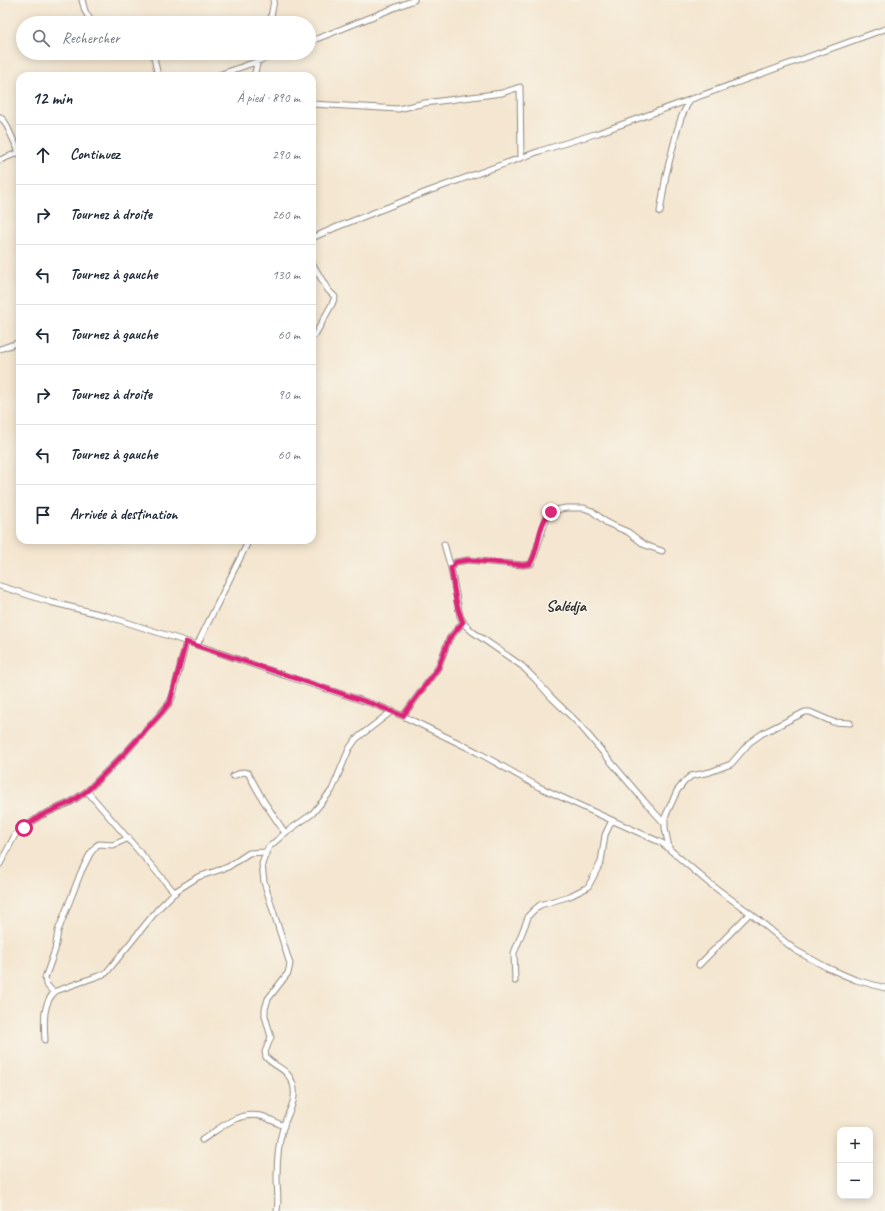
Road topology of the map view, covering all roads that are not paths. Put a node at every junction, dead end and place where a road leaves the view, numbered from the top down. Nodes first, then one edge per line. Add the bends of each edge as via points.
1 (82, 0) edge
2 (274, 0) edge
3 (414, 0) edge
4 (88, 16) edge
5 (271, 16) edge
6 (885, 29) edge
7 (316, 39) edge
8 (155, 60) edge
9 (262, 60) edge
10 (257, 62) junction
11 (157, 72) edge
12 (228, 72) edge
13 (255, 72) edge
14 (690, 100) junction
15 (316, 104) edge
16 (0, 117) edge
17 (16, 144) edge
18 (16, 154) edge
19 (521, 158) junction
20 (0, 160) edge
21 (660, 212) dead end
22 (316, 236) edge
23 (316, 270) edge
24 (316, 333) edge
25 (16, 343) edge
26 (0, 349) edge
27 (247, 544) edge
28 (444, 544) dead end
29 (662, 551) dead end
30 (451, 568) junction
31 (0, 586) edge
32 (463, 622) junction
33 (186, 642) junction
34 (197, 645) junction
35 (392, 710) junction
36 (403, 716) junction
37 (850, 723) dead end
38 (233, 776) dead end
39 (87, 791) junction
40 (612, 820) junction
41 (664, 823) junction
42 (285, 833) junction
43 (129, 838) junction
44 (669, 848) junction
45 (265, 852) junction
46 (0, 864) edge
47 (175, 893) junction
48 (750, 913) junction
49 (699, 965) dead end
50 (515, 981) dead end
51 (885, 988) edge
52 (54, 993) junction
53 (44, 1040) dead end
54 (284, 1126) junction
55 (202, 1140) dead end
56 (277, 1211) edge

1 - 4 street
2 - 5 street
3 - 7 street
6 - 14 street
8 - 11 street
9 - 10 street
10 - 12 street
10 - 13 street
14 - 19 street
14 - 21 street via 677,131
15 - 19 street via 398,109 502,93 520,87
16 - 17 street
18 - 20 street
19 - 22 street
23 - 24 street via 328,290 335,296
25 - 26 street
27 - 34 street
28 - 30 street
29 - 30 street via 645,545 628,532 607,523 592,511 584,508 566,508 551,512 547,516 530,564 468,560 456,562
30 - 32 street
31 - 33 street
32 - 36 street via 449,639 438,668
32 - 41 street via 532,675 578,723
33 - 34 street
33 - 39 street via 170,702
34 - 35 street
35 - 36 street
35 - 42 street via 356,739 349,749 332,790 312,814
36 - 40 street via 539,786
37 - 41 street via 833,722 807,712 762,733 749,743 731,764 691,776 685,781 669,807
38 - 42 street via 248,773
39 - 43 street
39 - 46 street via 71,802 40,816 17,833
40 - 44 street
40 - 50 street via 604,835 601,862 588,887 570,896 540,905 529,914 514,953
41 - 44 street
42 - 45 street
43 - 47 street
43 - 52 street via 113,845 96,846 81,872 58,931 55,950 45,978 46,984
44 - 48 street via 709,883
45 - 47 street via 249,853 228,866 198,877
45 - 54 street via 262,864 264,882 290,964 288,973 268,999 265,1009 271,1036 266,1056 285,1070 293,1086 294,1100
47 - 52 street via 102,976
48 - 49 street
48 - 51 street via 790,947 811,960 856,980
52 - 53 street via 44,1017
54 - 55 street via 261,1116 242,1116 233,1119
54 - 56 street via 279,1146

